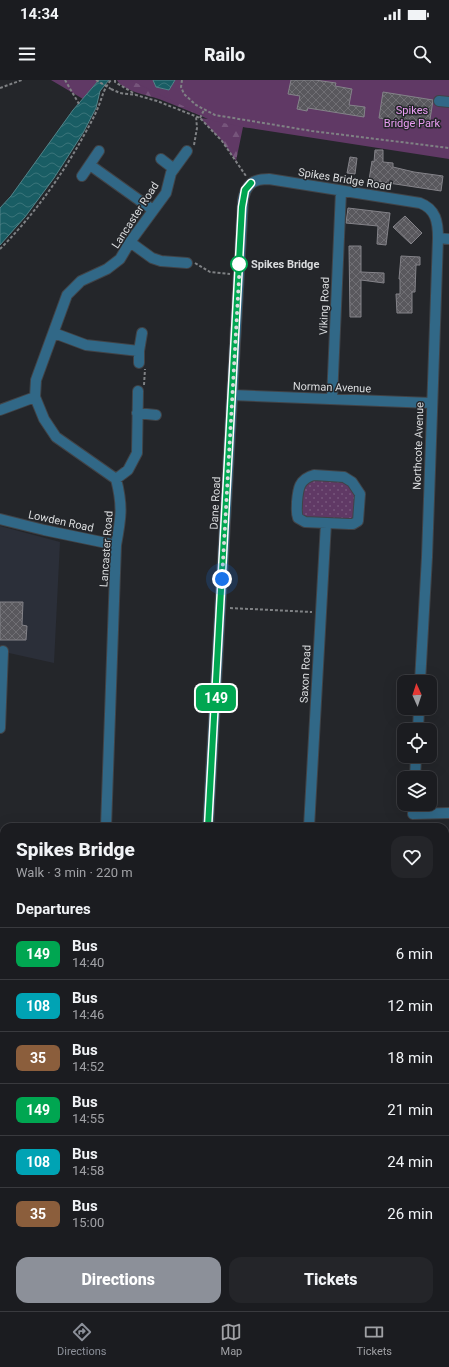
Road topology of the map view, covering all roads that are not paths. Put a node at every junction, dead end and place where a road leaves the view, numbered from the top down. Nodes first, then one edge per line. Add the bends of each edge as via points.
1 (99, 151) dead end
2 (186, 151) road end
3 (161, 159) dead end
4 (90, 164) junction
5 (174, 169) junction
6 (82, 176) dead end
7 (251, 183) joint
8 (341, 191) junction
9 (153, 210) junction
10 (433, 212) joint
11 (438, 238) junction
12 (449, 239) edge
13 (130, 242) junction
14 (187, 263) road end
15 (54, 333) junction
16 (142, 333) dead end
17 (139, 351) junction
18 (139, 363) road end
19 (138, 391) road end
20 (232, 395) junction
21 (35, 397) junction
22 (332, 399) junction
23 (431, 403) junction
24 (0, 410) edge
25 (137, 413) junction
26 (156, 415) dead end
27 (116, 479) junction
28 (0, 519) edge
29 (326, 523) junction
30 (116, 545) junction
31 (3, 651) dead end
32 (420, 675) edge
33 (0, 728) edge
34 (413, 811) edge
35 (449, 813) edge
36 (106, 823) edge
37 (208, 823) edge
38 (309, 823) edge

1 - 4 street
2 - 5 street, Lancaster Road
3 - 5 street
4 - 6 street
4 - 9 street
5 - 9 street, Lancaster Road via 170,173 166,193
7 - 8 street, Spikes Bridge Road via 269,179
7 - 20 street, Dane Road via 245,190 243,200
8 - 10 street, Spikes Bridge Road via 420,203
8 - 22 street, Viking Road
9 - 13 street, Lancaster Road
10 - 11 street, Northcote Avenue via 437,220
11 - 12 street
11 - 23 street, Northcote Avenue
13 - 14 street via 152,258
13 - 15 street, Lancaster Road via 120,260 81,281 67,295
15 - 17 street via 86,344
15 - 21 street, Lancaster Road via 36,380
16 - 17 street
17 - 18 street
19 - 25 street
20 - 22 street, Norman Avenue
20 - 37 street, Dane Road
21 - 24 street
21 - 27 street, Lancaster Road via 44,419 56,437
22 - 23 street, Norman Avenue
23 - 32 street, Northcote Avenue
25 - 26 street
25 - 27 street via 137,452 128,470
27 - 30 street, Lancaster Road via 121,516
28 - 30 street, Lowden Road
29 - 29 street via 302,521 296,516 298,487 312,476 347,478 359,491 358,521 353,524
29 - 38 street, Saxon Road
30 - 36 street, Lancaster Road
31 - 33 street
34 - 35 street via 413,814

